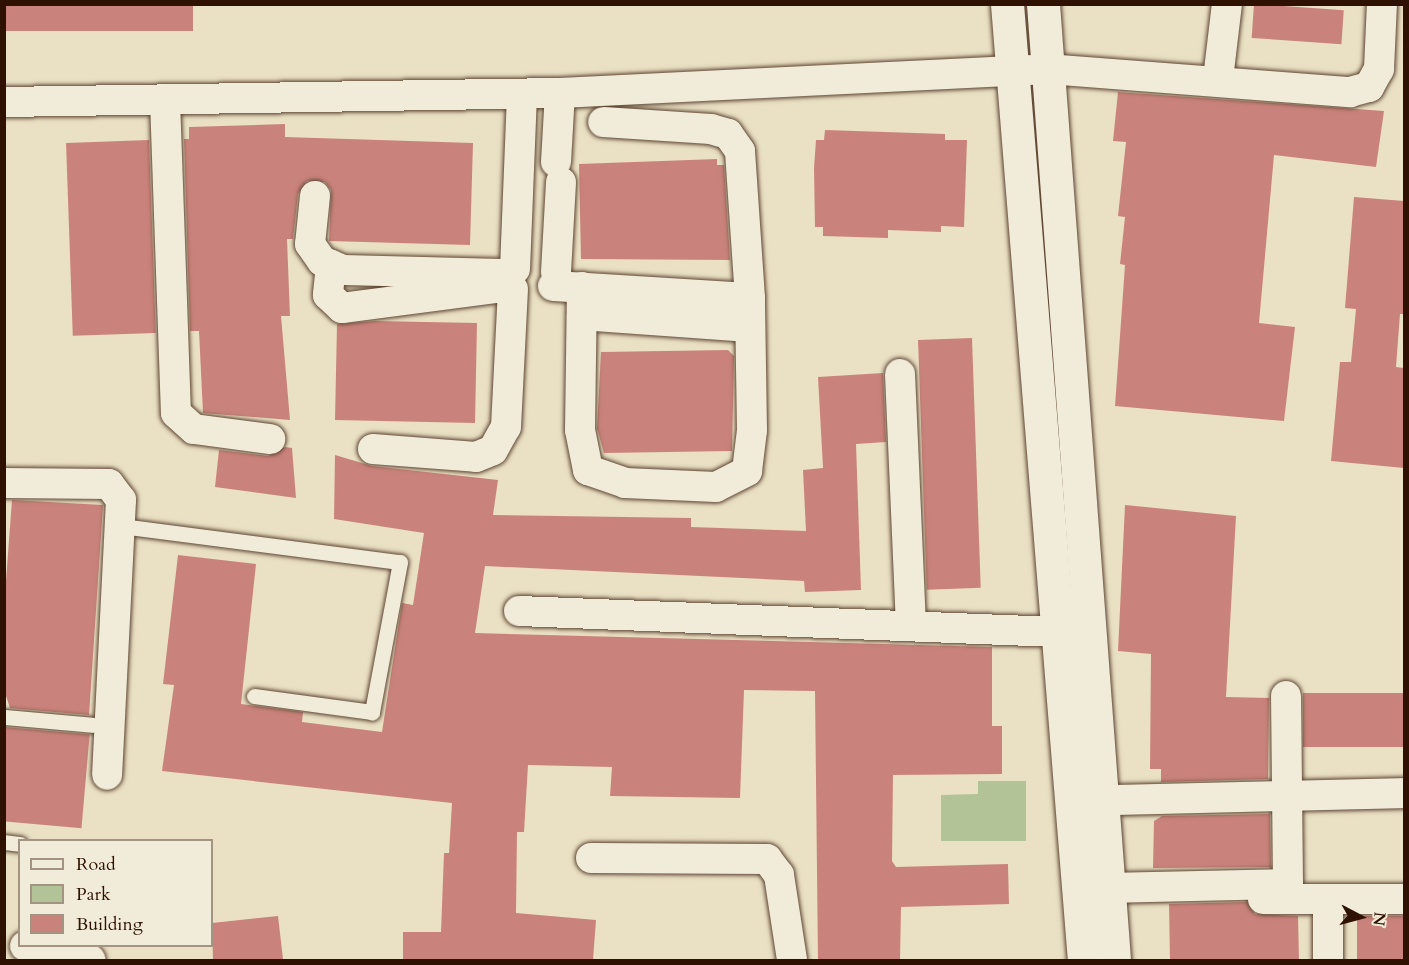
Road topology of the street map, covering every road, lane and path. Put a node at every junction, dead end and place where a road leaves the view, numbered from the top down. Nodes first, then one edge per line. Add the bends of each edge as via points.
1 (1007, 4) edge
2 (1043, 4) edge
3 (1227, 4) edge
4 (1382, 4) edge
5 (1048, 69) junction
6 (1013, 71) junction
7 (1218, 78) junction
8 (561, 93) junction
9 (522, 94) junction
10 (165, 100) junction
11 (4, 102) edge
12 (603, 122) dead end
13 (315, 196) dead end
14 (508, 280) junction
15 (568, 290) junction
16 (749, 313) junction
17 (900, 374) dead end
18 (270, 439) dead end
19 (373, 450) dead end
20 (4, 483) edge
21 (121, 526) junction
22 (519, 611) dead end
23 (911, 626) junction
24 (1055, 632) junction
25 (254, 696) dead end
26 (1286, 696) dead end
27 (4, 717) edge
28 (93, 725) dead end
29 (107, 775) dead end
30 (1404, 793) edge
31 (1286, 796) junction
32 (1105, 800) junction
33 (1067, 801) junction
34 (591, 858) dead end
35 (1110, 894) junction
36 (1328, 899) junction
37 (1404, 899) edge
38 (34, 947) edge
39 (91, 960) edge
40 (792, 960) edge
41 (1084, 960) edge
42 (1114, 960) edge
43 (1328, 960) edge

1 - 6 street
2 - 5 street
3 - 7 street
4 - 7 street via 1379,69 1369,87 1350,92
5 - 6 street
5 - 7 street
5 - 32 street
6 - 8 street
6 - 24 street
8 - 9 street
8 - 15 street via 558,172
9 - 10 street
9 - 14 street
10 - 11 street
10 - 18 street via 176,413 194,429
12 - 16 street via 728,134 745,174
13 - 14 street via 310,244 331,265 342,270
14 - 15 street
14 - 19 street via 506,427 493,450 476,457
15 - 16 street
15 - 16 street via 580,430 588,470 624,483 716,487 747,471 752,440
17 - 23 street
20 - 21 street via 109,484 121,500
21 - 25 lane via 400,562 372,712
21 - 29 street
22 - 23 street
23 - 24 street
24 - 33 street
26 - 31 street
27 - 28 lane
30 - 31 street
31 - 32 street
31 - 35 street via 1288,884
32 - 33 street
32 - 35 street
33 - 41 street
34 - 40 street via 766,859 779,875
35 - 36 street
35 - 42 street
36 - 37 street
36 - 43 street
38 - 39 street

